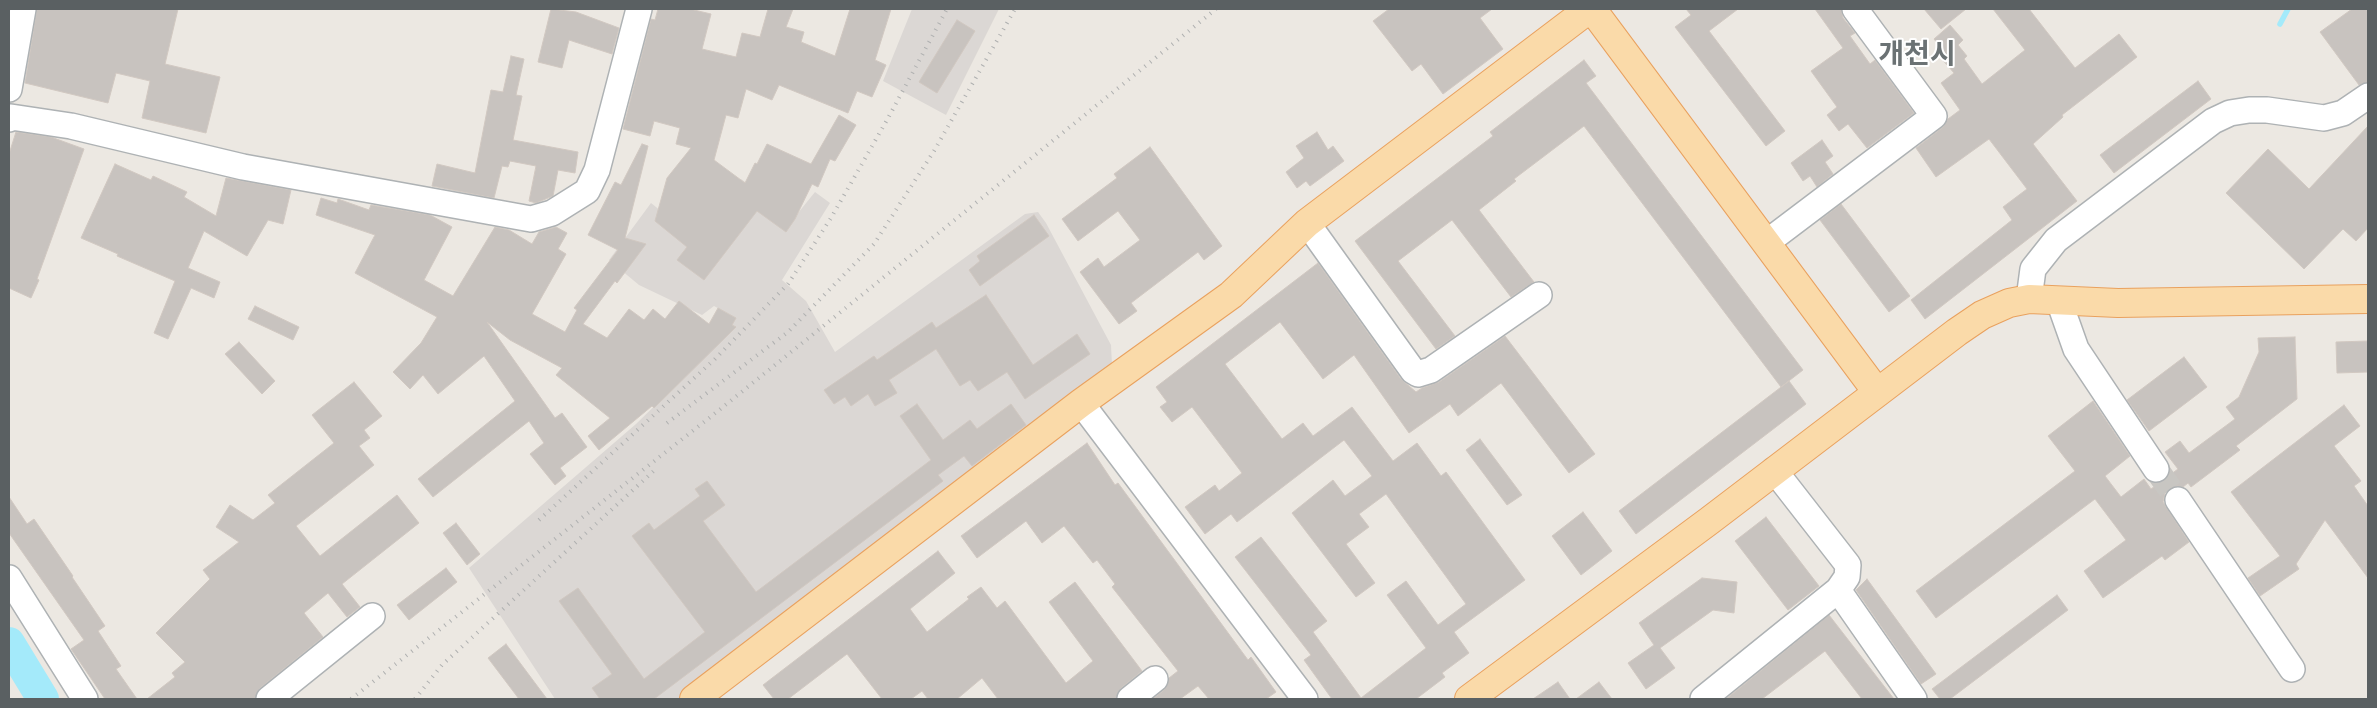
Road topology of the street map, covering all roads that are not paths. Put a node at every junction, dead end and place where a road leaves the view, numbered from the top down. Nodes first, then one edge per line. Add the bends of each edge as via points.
1 (23, 9) edge
2 (639, 9) edge
3 (1590, 9) edge
4 (1855, 9) edge
5 (9, 89) edge
6 (2368, 96) edge
7 (9, 119) edge
8 (1307, 223) junction
9 (1766, 243) junction
10 (1539, 295) dead end
11 (2029, 299) junction
12 (2368, 299) edge
13 (2059, 301) junction
14 (1877, 392) junction
15 (1081, 403) junction
16 (2156, 469) tunnel mouth
17 (1774, 470) junction
18 (2178, 500) tunnel mouth
19 (9, 578) edge
20 (1838, 590) junction
21 (372, 616) dead end
22 (2292, 669) dead end
23 (1155, 679) dead end
24 (85, 699) edge
25 (269, 699) edge
26 (694, 699) edge
27 (1130, 699) edge
28 (1305, 699) edge
29 (1470, 699) edge
30 (1703, 699) edge
31 (1914, 699) edge

1 - 5 street
2 - 7 street via 597,170 587,191 552,213 531,219 243,166 71,126 11,116
3 - 8 main road
3 - 9 main road
4 - 9 street via 1934,116
6 - 11 street via 2343,113 2324,118 2249,110 2230,113 2213,121 2056,240 2033,269
8 - 10 street via 1418,374 1431,370
8 - 15 main road via 1231,295
9 - 14 main road
11 - 13 main road
11 - 14 main road via 2009,303 1982,315
12 - 13 main road
13 - 16 street via 2076,349
14 - 17 main road
15 - 26 main road
15 - 28 street
17 - 20 street via 1848,565 1847,577
17 - 29 main road
18 - 22 street
19 - 24 street
20 - 30 street
20 - 31 street
21 - 25 street
23 - 27 street

